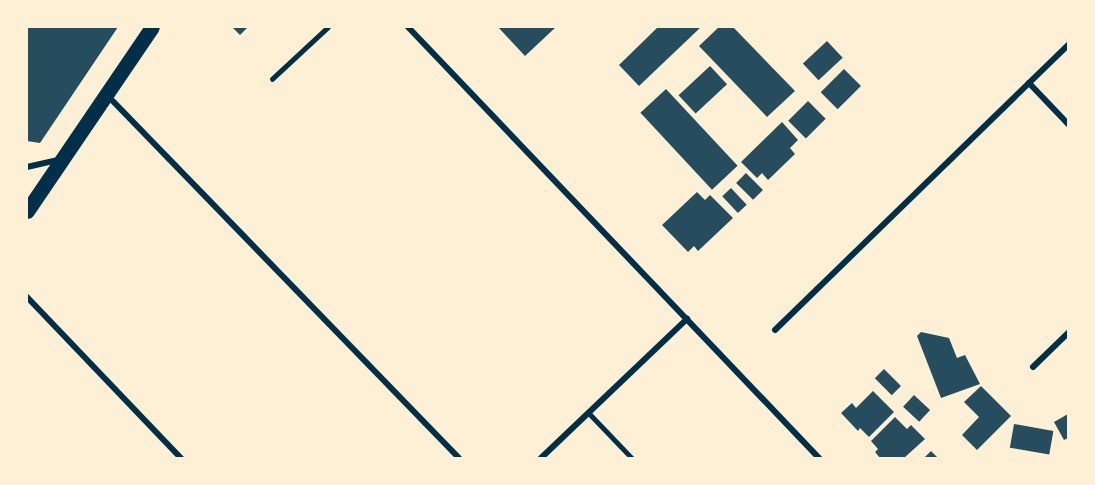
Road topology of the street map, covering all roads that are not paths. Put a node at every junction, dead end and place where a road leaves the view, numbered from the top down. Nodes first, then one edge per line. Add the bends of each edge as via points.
1 (152, 27) edge
2 (328, 27) edge
3 (408, 27) edge
4 (1068, 45) edge
5 (272, 79) dead end
6 (1029, 83) junction
7 (106, 94) junction
8 (1068, 124) edge
9 (63, 158) junction
10 (27, 167) edge
11 (27, 211) edge
12 (27, 297) edge
13 (687, 319) junction
14 (775, 330) dead end
15 (1068, 333) edge
16 (1033, 367) dead end
17 (589, 413) junction
18 (181, 458) edge
19 (459, 458) edge
20 (541, 458) edge
21 (632, 458) edge
22 (819, 458) edge

1 - 7 main road
2 - 5 lane
3 - 13 street
4 - 6 street
6 - 8 street
6 - 14 street
7 - 9 main road
7 - 19 street
9 - 10 street
9 - 11 main road
12 - 18 street
13 - 17 street
13 - 22 street
15 - 16 street
17 - 20 street
17 - 21 lane

